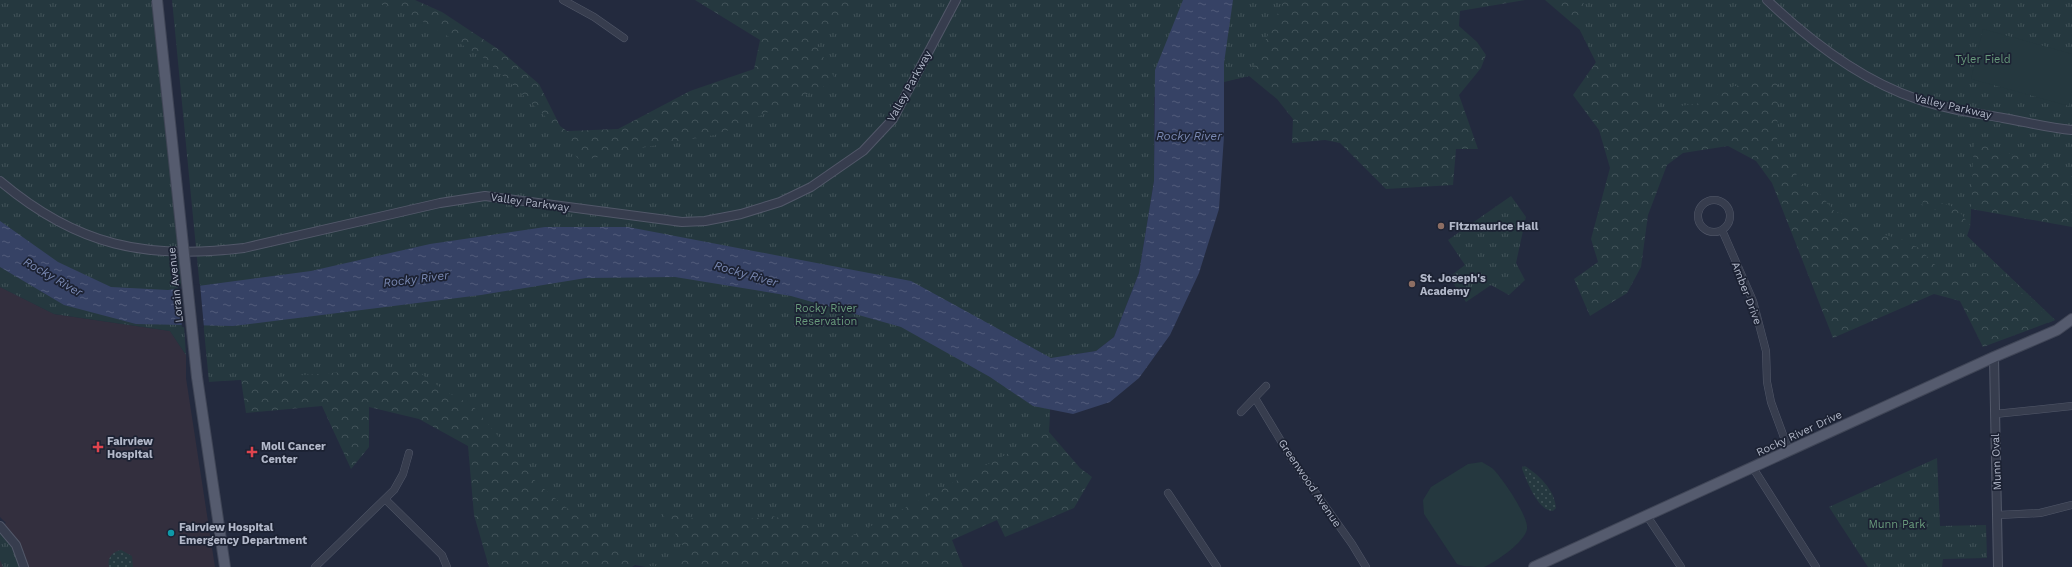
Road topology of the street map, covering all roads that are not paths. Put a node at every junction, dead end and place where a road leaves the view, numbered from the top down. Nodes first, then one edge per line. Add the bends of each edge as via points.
1 (157, 0) edge
2 (563, 0) edge
3 (956, 0) edge
4 (1767, 0) edge
5 (624, 38) dead end
6 (2072, 130) edge
7 (0, 181) edge
8 (1722, 230) junction
9 (2072, 318) edge
10 (1994, 357) junction
11 (1266, 386) dead end
12 (1255, 398) junction
13 (2072, 406) edge
14 (1241, 412) dead end
15 (1995, 414) junction
16 (1789, 450) junction
17 (409, 453) dead end
18 (1753, 468) junction
19 (1168, 493) dead end
20 (385, 499) junction
21 (2072, 505) edge
22 (1998, 515) junction
23 (1647, 516) junction
24 (0, 526) edge
25 (24, 567) edge
26 (225, 567) edge
27 (315, 567) edge
28 (447, 567) edge
29 (1217, 567) edge
30 (1366, 567) edge
31 (1534, 567) edge
32 (1681, 567) edge
33 (1816, 567) edge
34 (1998, 567) edge

1 - 26 main road, Lorain Avenue, bridge via 197,377
2 - 5 street
3 - 7 street, Valley Parkway via 893,119 863,151 811,187 780,202 733,216 682,222 485,196 440,203 244,248 215,252 167,253 134,249 97,240 50,216
4 - 6 street, Valley Parkway via 1824,49 1895,91 1945,107
8 - 8 street via 1729,223 1728,208 1721,202 1706,202 1698,215 1702,226 1711,232
8 - 16 street, Amber Drive via 1752,301 1766,351 1767,382 1771,402
9 - 10 main road, Rocky River Drive via 2057,330
10 - 15 street, Munn Oval
10 - 16 main road, Rocky River Drive
11 - 12 street
12 - 14 street
12 - 30 street, Greenwood Avenue via 1293,461
13 - 15 street
15 - 22 street, Munn Oval
16 - 18 main road, Rocky River Drive
17 - 20 street via 403,474 394,490
18 - 23 main road, Rocky River Drive
18 - 33 street
19 - 29 street
20 - 27 street
20 - 28 street via 442,556
21 - 22 street via 2040,513
22 - 34 street, Munn Oval
23 - 31 main road, Rocky River Drive
23 - 32 street
24 - 25 street via 16,545

